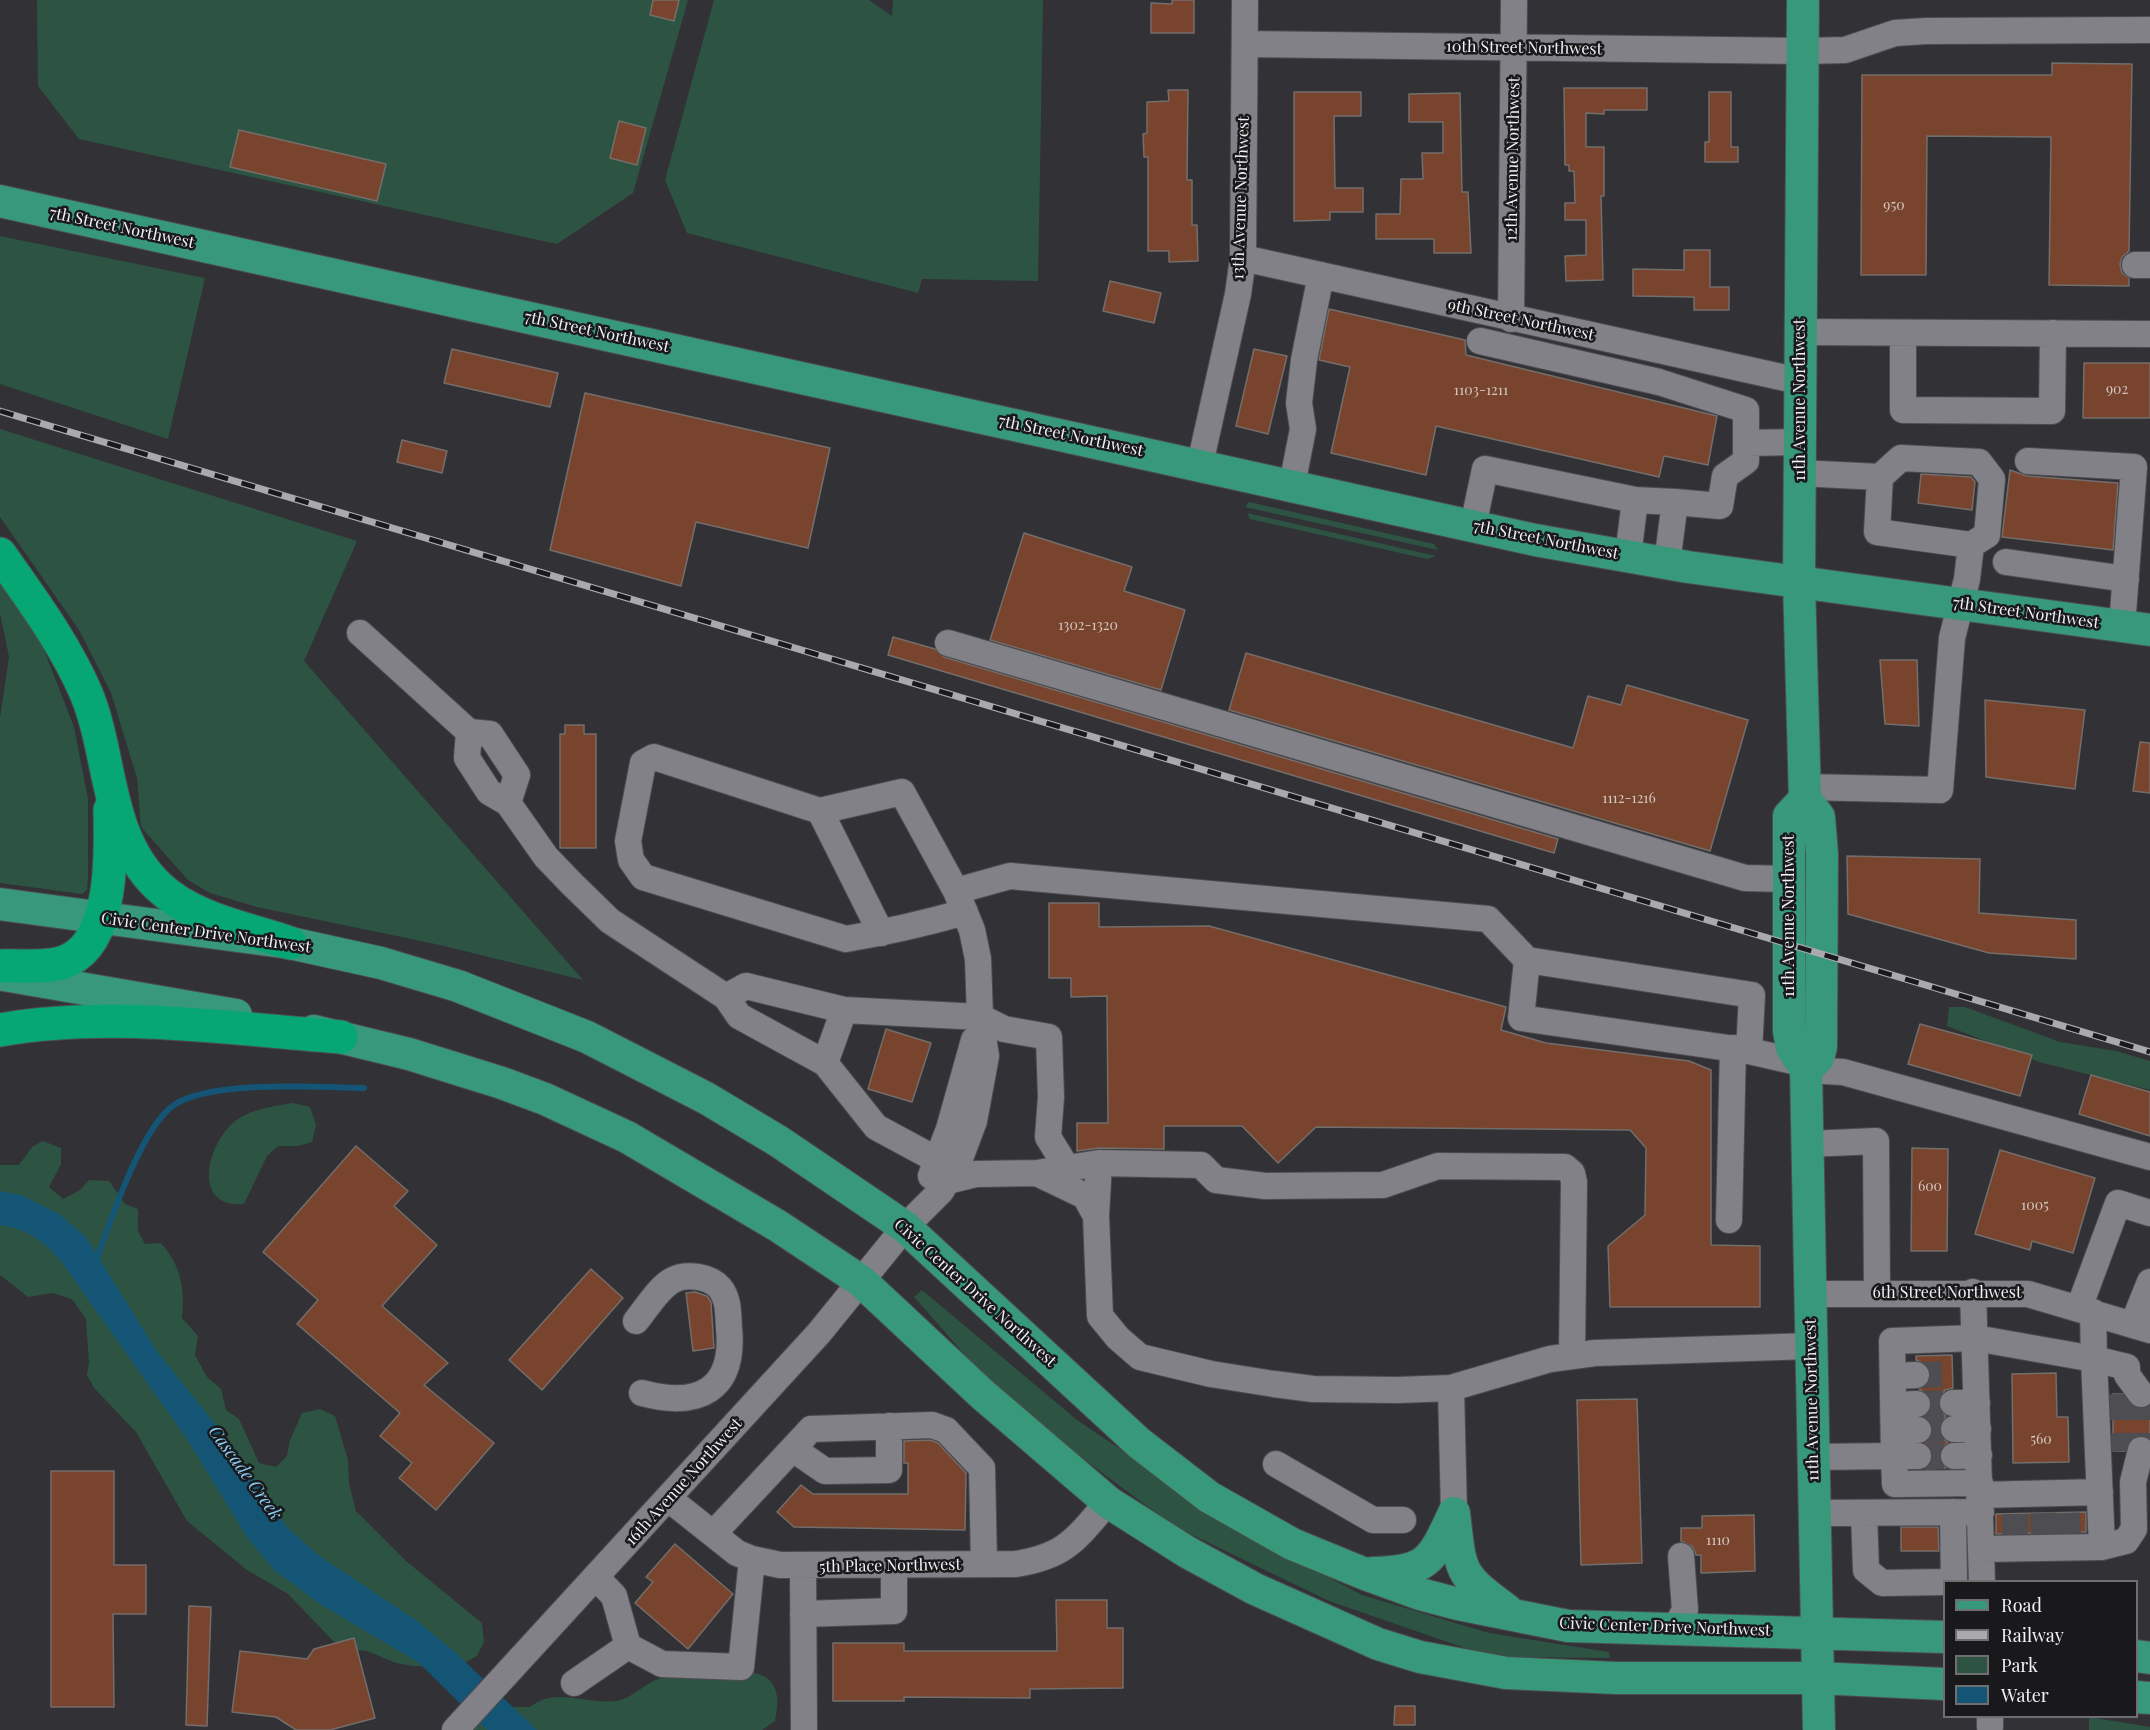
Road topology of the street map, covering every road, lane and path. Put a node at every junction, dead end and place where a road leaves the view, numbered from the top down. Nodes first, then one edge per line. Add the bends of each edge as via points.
1 (1245, 0) edge
2 (1514, 0) edge
3 (1803, 0) edge
4 (2150, 30) edge
5 (1245, 44) junction
6 (1514, 48) junction
7 (1803, 51) junction
8 (0, 201) edge
9 (1243, 258) junction
10 (1321, 275) junction
11 (1518, 320) junction
12 (1800, 332) junction
13 (1903, 333) junction
14 (2053, 333) junction
15 (1583, 334) junction
16 (2150, 334) edge
17 (1480, 340) dead end
18 (1521, 349) junction
19 (1665, 352) junction
20 (1578, 362) junction
21 (1743, 369) junction
22 (1800, 381) junction
23 (1659, 382) junction
24 (1736, 407) junction
25 (1746, 442) junction
26 (1800, 442) junction
27 (2028, 461) dead end
28 (1200, 464) junction
29 (2142, 467) edge
30 (1799, 473) junction
31 (1880, 477) junction
32 (1292, 485) junction
33 (1635, 500) junction
34 (1675, 502) junction
35 (2141, 517) edge
36 (1473, 526) junction
37 (1971, 544) junction
38 (0, 554) edge
39 (1628, 556) junction
40 (2006, 562) dead end
41 (1667, 563) junction
42 (2126, 579) junction
43 (1799, 582) junction
44 (1960, 604) junction
45 (2136, 628) edge
46 (360, 633) dead end
47 (948, 643) dead end
48 (109, 793) junction
49 (1805, 793) junction
50 (820, 811) junction
51 (1788, 879) junction
52 (961, 901) junction
53 (0, 904) edge
54 (101, 919) junction
55 (881, 933) junction
56 (290, 943) junction
57 (1527, 960) junction
58 (0, 966) edge
59 (0, 974) edge
60 (726, 997) junction
61 (844, 1010) junction
62 (980, 1017) junction
63 (0, 1030) edge
64 (341, 1037) junction
65 (1741, 1050) junction
66 (825, 1063) junction
67 (1804, 1067) junction
68 (1808, 1144) junction
69 (2150, 1157) edge
70 (1099, 1163) junction
71 (1067, 1168) junction
72 (943, 1171) junction
73 (1037, 1173) junction
74 (2150, 1213) edge
75 (1096, 1216) junction
76 (1729, 1220) dead end
77 (905, 1227) junction
78 (861, 1281) junction
79 (2150, 1282) edge
80 (1877, 1292) junction
81 (1973, 1292) junction
82 (1810, 1294) junction
83 (2086, 1310) junction
84 (636, 1321) dead end
85 (2141, 1327) edge
86 (1975, 1338) junction
87 (1811, 1346) junction
88 (1584, 1354) junction
89 (2094, 1359) junction
90 (1451, 1388) junction
91 (2129, 1388) tunnel mouth
92 (642, 1393) dead end
93 (889, 1426) junction
94 (793, 1449) junction
95 (2131, 1450) tunnel mouth
96 (1906, 1456) junction
97 (1813, 1457) junction
98 (1276, 1464) dead end
99 (2100, 1492) junction
100 (1980, 1497) junction
101 (669, 1499) junction
102 (1108, 1502) junction
103 (1953, 1512) junction
104 (1454, 1513) junction
105 (1814, 1513) junction
106 (1864, 1513) junction
107 (1403, 1520) dead end
108 (2055, 1522) junction
109 (2015, 1523) junction
110 (713, 1534) junction
111 (2102, 1547) junction
112 (1982, 1549) junction
113 (1681, 1556) dead end
114 (752, 1559) junction
115 (984, 1564) junction
116 (894, 1565) junction
117 (802, 1567) junction
118 (1365, 1574) junction
119 (596, 1577) junction
120 (1954, 1580) edge
121 (1982, 1580) edge
122 (1943, 1582) edge
123 (803, 1614) junction
124 (1516, 1617) junction
125 (1662, 1630) junction
126 (1816, 1633) junction
127 (1943, 1637) edge
128 (628, 1646) junction
129 (1818, 1678) junction
130 (574, 1683) dead end
131 (1943, 1684) edge
132 (455, 1730) edge
133 (804, 1730) edge
134 (1819, 1730) edge

1 - 5 street, 13th Avenue Northwest
2 - 6 street, 12th Avenue Northwest
3 - 7 main road, 11th Avenue Northwest
4 - 7 street, 10th Street Northwest via 1926,31 1895,33 1845,50
5 - 6 street, 10th Street Northwest
5 - 9 street, 13th Avenue Northwest
6 - 7 street, 10th Street Northwest
6 - 11 street, 12th Avenue Northwest
7 - 12 main road, 11th Avenue Northwest
8 - 28 main road, 7th Street Northwest
9 - 10 street, 9th Street Northwest
9 - 28 street, 13th Avenue Northwest
10 - 11 street, 9th Street Northwest
10 - 32 street via 1304,360 1299,403 1303,429
11 - 15 street, 9th Street Northwest
11 - 18 street, 12th Avenue Northwest
12 - 13 street
12 - 22 main road, 11th Avenue Northwest
13 - 14 street
13 - 14 street via 1903,410 2041,411 2052,411
14 - 16 street
15 - 19 street, 9th Street Northwest
15 - 20 street
17 - 18 street
18 - 20 street
19 - 21 street, 9th Street Northwest
19 - 23 street
20 - 23 street
21 - 22 street, 9th Street Northwest
21 - 24 street
22 - 26 main road, 11th Avenue Northwest
23 - 24 street
24 - 25 street via 1746,410
25 - 26 street
25 - 34 street via 1746,461 1725,476 1720,506
26 - 30 main road, 11th Avenue Northwest
27 - 29 street
28 - 32 main road, 7th Street Northwest
29 - 35 street
30 - 31 street
30 - 43 main road, 11th Avenue Northwest
31 - 37 street via 1877,532
31 - 37 street via 1901,458 1979,462 1992,479 1987,536
32 - 36 main road, 7th Street Northwest
33 - 34 street
33 - 36 street via 1485,469
33 - 39 street
34 - 41 street
35 - 42 street
36 - 39 main road, 7th Street Northwest
37 - 44 street
38 - 48 highway via 66,651 86,694 97,725
39 - 41 main road, 7th Street Northwest
40 - 42 street
41 - 43 main road, 7th Street Northwest
42 - 45 street
43 - 44 main road, 7th Street Northwest
43 - 49 main road, 11th Avenue Northwest
44 - 45 main road, 7th Street Northwest
44 - 49 street via 1952,638 1940,790
46 - 60 street via 469,732 467,758 489,792 508,803 546,857 610,921
47 - 51 street via 1745,878
48 - 54 highway via 111,847
48 - 56 highway via 141,866 158,886 190,909
49 - 51 main road, 11th Avenue Northwest via 1789,816
49 - 67 main road, 11th Avenue Northwest via 1819,817 1822,854 1821,1047 1818,1058
50 - 52 street, 16th Avenue Northwest via 902,792
50 - 55 street
50 - 55 street via 654,757 643,763 628,841 631,860 643,877 846,939
51 - 67 main road, 11th Avenue Northwest via 1789,1031 1791,1048
52 - 55 street
52 - 57 street via 1010,876 1488,919
52 - 62 street, 16th Avenue Northwest via 978,960
53 - 54 main road, Civic Center Drive Northwest
54 - 56 main road, Civic Center Drive Northwest
54 - 58 highway via 89,942 69,960
56 - 77 main road, Civic Center Drive Northwest via 381,963 458,986 587,1037 706,1098 778,1141
57 - 65 street via 1521,1018
57 - 65 street via 1752,995
59 - 64 main road
60 - 61 street via 746,986
60 - 66 street via 739,1016
61 - 62 street
61 - 66 street
62 - 71 street via 1004,1029 1049,1037 1048,1137
62 - 72 street, 16th Avenue Northwest via 986,1056 974,1121 959,1161
63 - 64 highway via 115,1021
64 - 78 main road via 502,1083 627,1137 778,1226
65 - 67 street
65 - 76 street
66 - 72 street via 876,1127
67 - 68 main road, 11th Avenue Northwest
67 - 69 street via 1843,1072
68 - 80 street via 1876,1141
68 - 82 main road, 11th Avenue Northwest
70 - 71 street
70 - 75 street
70 - 88 street via 1201,1166 1216,1180 1265,1186 1383,1185 1438,1166 1565,1167 1574,1182
71 - 73 street
72 - 73 street
72 - 77 street, 16th Avenue Northwest
73 - 75 street via 1084,1196
74 - 83 street via 2118,1203
75 - 90 street via 1100,1316 1140,1357 1211,1374 1312,1389
77 - 78 street, 16th Avenue Northwest
77 - 118 main road, Civic Center Drive Northwest via 1139,1443 1209,1497 1292,1544
78 - 101 street, 16th Avenue Northwest
78 - 102 main road via 982,1394
79 - 85 street
80 - 81 street, 6th Street Northwest
80 - 82 street, 6th Street Northwest
81 - 83 street, 6th Street Northwest via 2028,1294
81 - 86 street
82 - 87 main road, 11th Avenue Northwest
83 - 85 street, 6th Street Northwest
83 - 89 street
84 - 92 street via 670,1281 681,1276 696,1276 718,1286 726,1298 731,1349 728,1367 717,1382 684,1399
86 - 89 street
86 - 96 street via 1892,1341 1905,1376
86 - 100 street via 1964,1374 1967,1455
87 - 88 street
87 - 97 main road, 11th Avenue Northwest
88 - 90 street via 1514,1368
89 - 91 street via 2127,1367
89 - 99 street
90 - 104 street
93 - 94 street via 811,1429
93 - 94 street via 889,1470 825,1472
93 - 115 street via 932,1425 946,1430 982,1468
94 - 110 street
95 - 111 street via 2134,1529 2126,1540
96 - 97 street
96 - 100 street via 1895,1484
97 - 105 main road, 11th Avenue Northwest
98 - 107 street via 1372,1520
99 - 108 street
99 - 111 street
100 - 103 street
100 - 109 street
100 - 112 street
101 - 110 street, 5th Place Northwest
101 - 119 street, 16th Avenue Northwest
102 - 115 street, 5th Place Northwest via 1068,1546 1053,1555 1016,1564
102 - 129 main road via 1255,1589 1369,1640 1420,1657 1506,1673 1555,1677
103 - 106 street
103 - 120 street
104 - 118 main road via 1422,1565 1406,1572
104 - 124 main road via 1460,1563 1472,1584
105 - 106 street
105 - 126 main road, 11th Avenue Northwest
106 - 122 street via 1866,1570 1882,1584
108 - 109 street
108 - 109 street
108 - 111 street
109 - 112 street
110 - 114 street, 5th Place Northwest via 737,1553
112 - 121 street
113 - 125 street via 1686,1610 1678,1623
114 - 117 street, 5th Place Northwest
114 - 128 street via 741,1667 662,1664
115 - 116 street, 5th Place Northwest
116 - 117 street, 5th Place Northwest
116 - 123 street via 894,1611
117 - 123 street
118 - 124 main road, Civic Center Drive Northwest via 1420,1594
119 - 128 street via 615,1596
119 - 132 street, 16th Avenue Northwest
123 - 133 street
124 - 125 main road, Civic Center Drive Northwest via 1568,1626
125 - 126 main road, Civic Center Drive Northwest
126 - 127 main road, Civic Center Drive Northwest
126 - 129 main road, 11th Avenue Northwest
128 - 130 street
129 - 131 main road
129 - 134 main road, 11th Avenue Northwest

